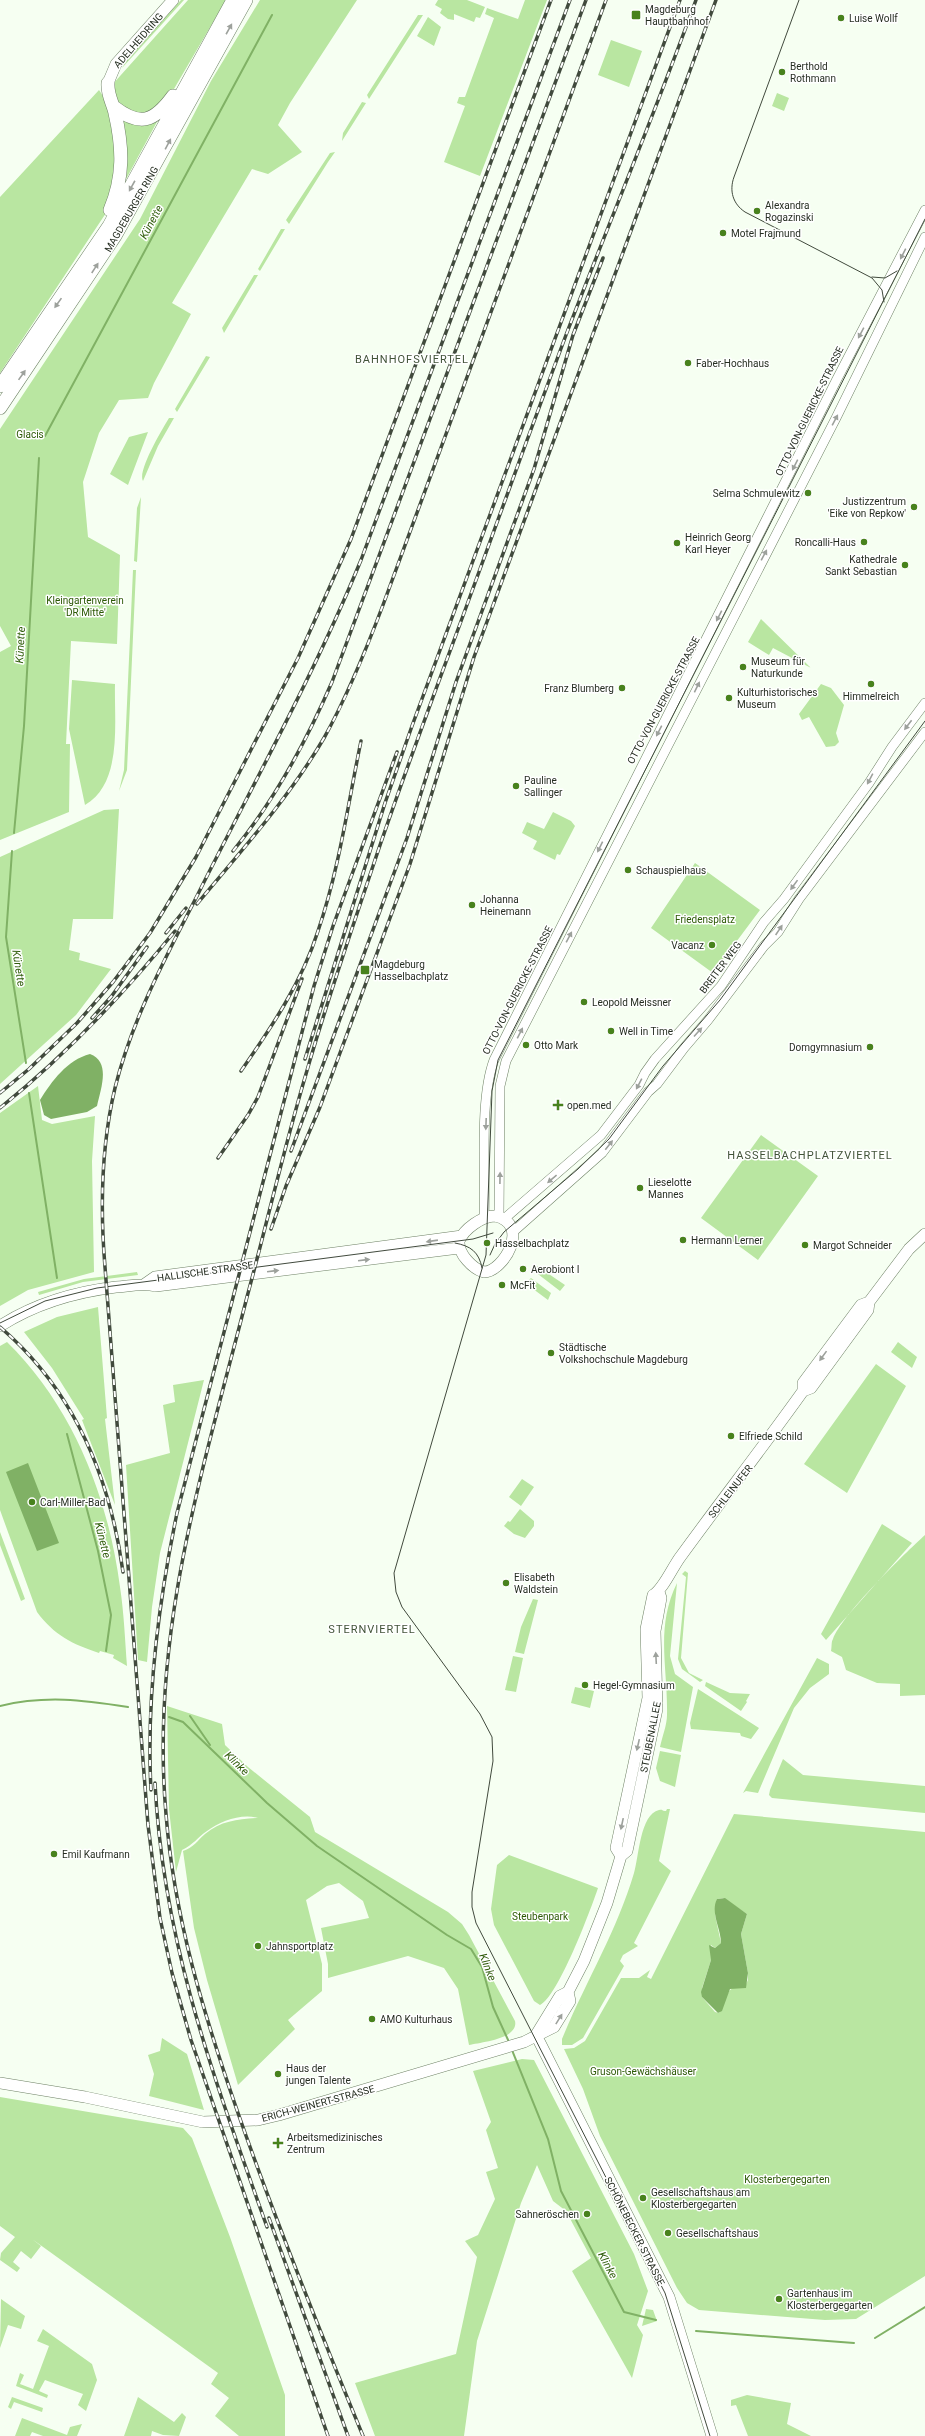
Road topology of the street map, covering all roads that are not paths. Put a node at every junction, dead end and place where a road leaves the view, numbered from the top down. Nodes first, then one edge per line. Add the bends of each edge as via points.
1 (173, 0) edge
2 (233, 0) edge
3 (246, 0) edge
4 (196, 65) junction
5 (108, 84) joint
6 (114, 107) junction
7 (925, 210) edge
8 (925, 237) edge
9 (95, 247) junction
10 (0, 386) edge
11 (0, 408) edge
12 (925, 703) edge
13 (925, 732) edge
14 (484, 1218) junction
15 (501, 1218) junction
16 (513, 1232) junction
17 (925, 1234) edge
18 (462, 1236) junction
19 (459, 1248) junction
20 (145, 1284) junction
21 (0, 1326) edge
22 (652, 1612) joint
23 (536, 2035) junction
24 (0, 2083) edge
25 (712, 2436) edge

1 - 5 main road, ADELHEIDRING via 116,64
2 - 4 highway, MAGDEBURGER RING
11 -> 3 highway, MAGDEBURGER RING via 125,221
4 - 6 highway via 168,104 152,117 135,119
4 -> 9 highway, MAGDEBURGER RING via 133,183
5 - 6 highway via 109,96
6 - 9 highway via 121,141 121,174 116,197
7 -> 14 street, OTTO-VON-GUERICKE-STRASSE via 842,369 494,1060 488,1085
15 -> 8 street via 500,1086 506,1060 836,418
9 -> 10 highway, MAGDEBURGER RING
12 -> 15 street, BREITER WEG via 764,922 721,986 655,1059 639,1085 601,1134
16 -> 13 street via 607,1148 648,1092 713,1015 764,946 772,941 799,899
14 - 15 main road
14 - 18 main road
15 - 16 main road
16 - 19 main road via 509,1251 489,1272 476,1269
17 - 22 main road, SCHLEINUFER via 910,1247 811,1388 803,1391 674,1565 659,1592 653,1595
18 - 19 main road
18 -> 20 main road, HALLISCHE STRASSE via 155,1277
20 -> 19 main road, HALLISCHE STRASSE via 156,1286
20 - 21 main road via 67,1296 24,1312
22 - 23 main road, STEUBENALLEE via 646,1629 648,1698 616,1848 621,1856 597,1931 568,1992 570,2001 556,2025
23 - 24 main road, ERICH-WEINERT-STRASSE via 511,2047 258,2120 204,2122 85,2097
23 - 25 main road, SCHÖNEBECKER STRASSE via 669,2297

